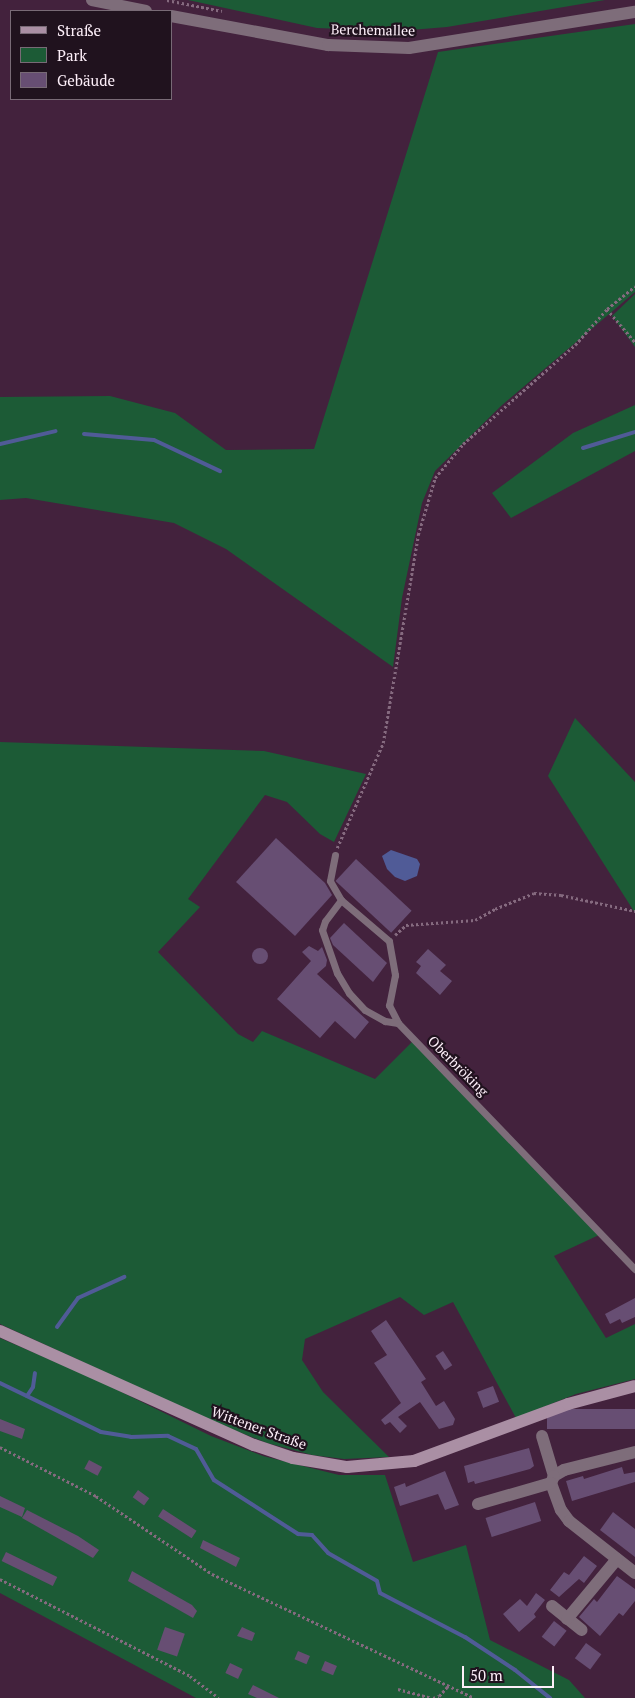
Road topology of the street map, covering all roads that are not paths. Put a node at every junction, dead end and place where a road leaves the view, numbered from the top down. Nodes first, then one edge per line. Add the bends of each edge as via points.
1 (92, 0) edge
2 (141, 10) edge
3 (635, 12) edge
4 (172, 16) edge
5 (335, 855) road end
6 (341, 900) junction
7 (398, 1023) junction
8 (635, 1269) edge
9 (0, 1331) edge
10 (635, 1386) edge
11 (542, 1436) dead end
12 (635, 1452) edge
13 (552, 1480) junction
14 (478, 1504) dead end
15 (617, 1559) junction
16 (635, 1573) edge
17 (552, 1606) dead end
18 (567, 1619) junction
19 (582, 1630) dead end

1 - 2 street
3 - 4 street, Berchemallee via 409,48 328,45
5 - 6 lane via 330,881
6 - 7 lane, Oberbröking via 389,941 395,975 389,1005
6 - 7 lane via 322,930 337,973 365,1010 385,1021
7 - 8 lane, Oberbröking
9 - 10 main road, Wittener Straße via 254,1445 293,1458 347,1467 414,1461 568,1404
11 - 13 street
12 - 13 street via 564,1470
13 - 14 street
13 - 15 street via 560,1510 569,1521
15 - 16 street
15 - 18 street
17 - 18 street
18 - 19 street

